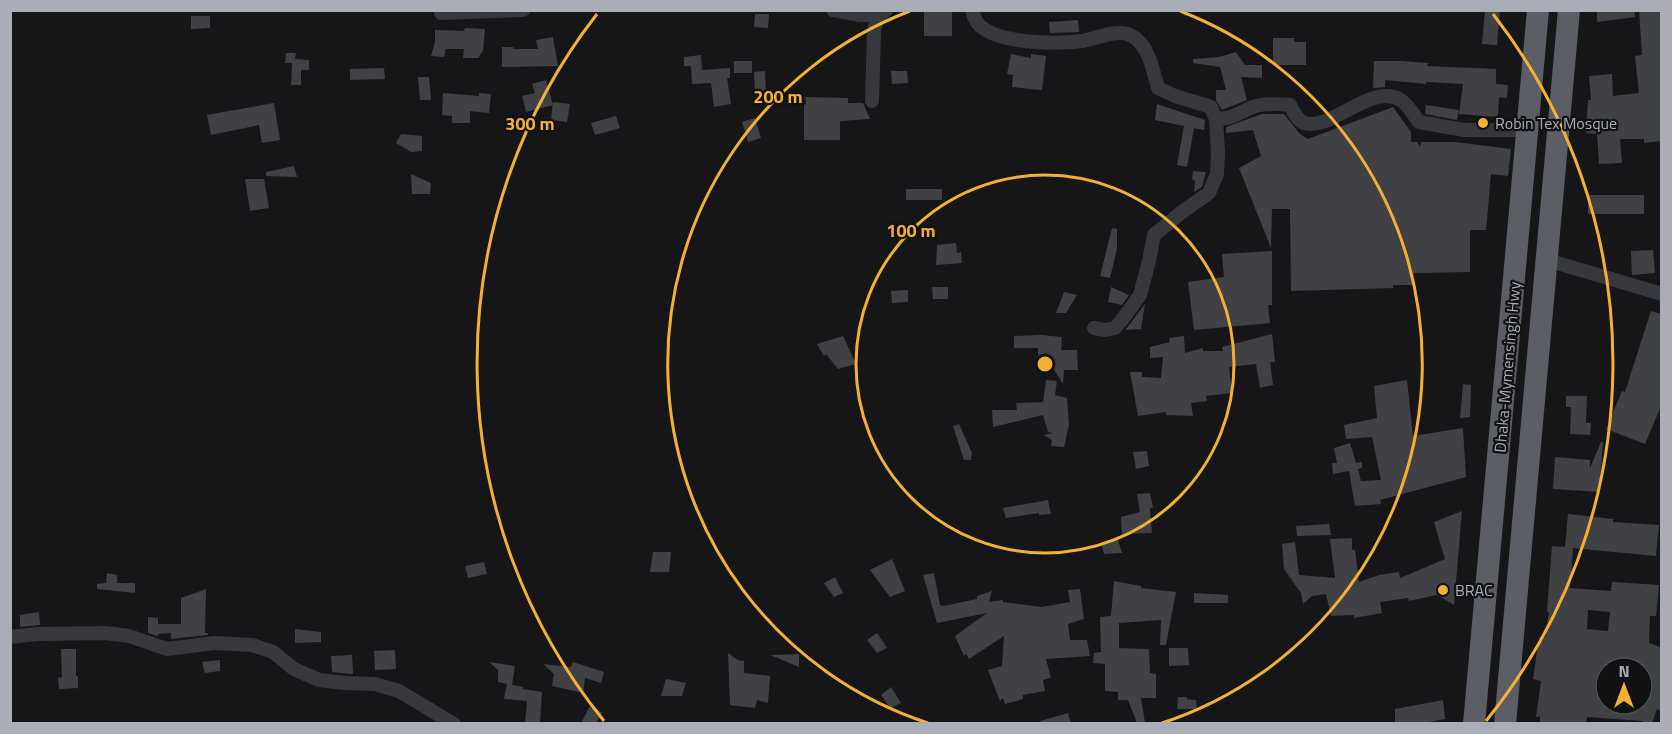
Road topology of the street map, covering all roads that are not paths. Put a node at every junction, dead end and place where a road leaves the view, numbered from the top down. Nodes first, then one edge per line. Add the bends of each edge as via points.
1 (523, 10) edge
2 (833, 10) edge
3 (972, 10) edge
4 (1538, 10) edge
5 (1569, 10) edge
6 (441, 13) dead end
7 (883, 13) edge
8 (873, 101) dead end
9 (1216, 119) junction
10 (1528, 130) junction
11 (1547, 260) junction
12 (1662, 294) edge
13 (1094, 328) dead end
14 (10, 637) edge
15 (454, 723) edge
16 (1474, 723) edge
17 (1505, 723) edge

1 - 6 street
2 - 7 street via 860,15
3 - 9 street via 975,21 984,30 1009,38 1082,41 1123,32 1133,36 1145,47 1158,88 1211,107
4 - 10 highway, Dhaka-Mymensingh Hwy
5 - 11 highway, Dhaka-Mymensingh Hwy
7 - 8 street via 877,18 874,31
9 - 10 street via 1232,118 1256,106 1278,104 1290,105 1304,123 1318,124 1380,97 1403,101 1419,122 1464,130
9 - 13 street via 1217,174 1209,193 1154,235 1140,295 1122,320 1115,328
10 - 16 highway, Dhaka-Mymensingh Hwy
11 - 12 street
11 - 17 highway, Dhaka-Mymensingh Hwy
14 - 15 street via 106,633 167,649 215,643 252,645 273,652 294,669 319,680 375,684 399,691

